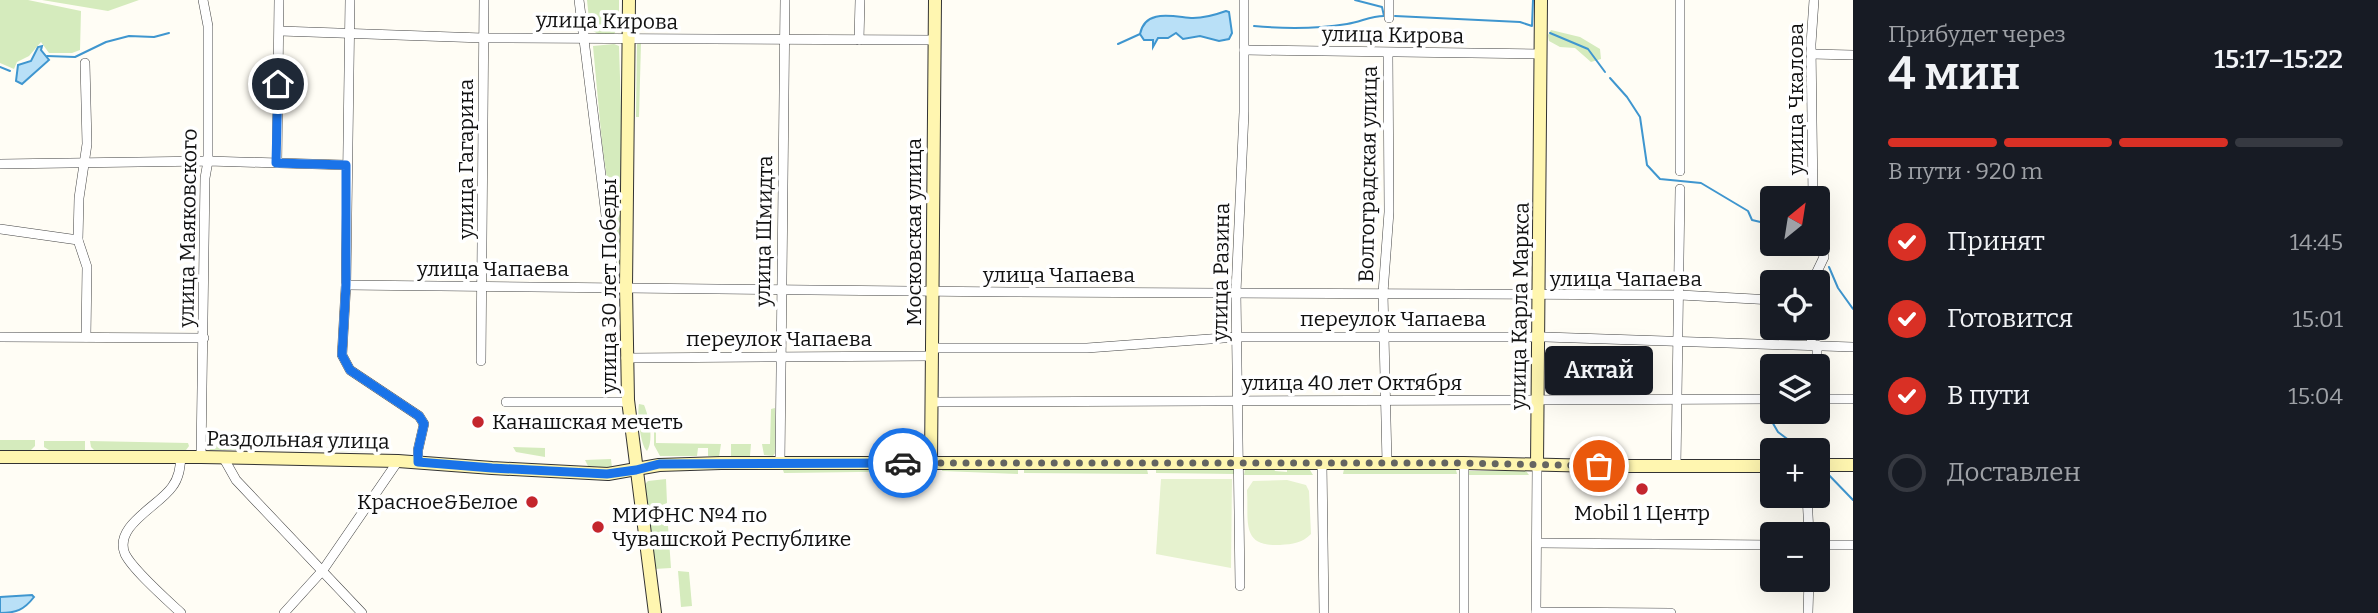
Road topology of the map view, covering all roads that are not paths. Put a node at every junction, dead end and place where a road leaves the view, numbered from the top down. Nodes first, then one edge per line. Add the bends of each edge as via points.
1 (203, 0) edge
2 (279, 0) edge
3 (350, 0) edge
4 (484, 0) edge
5 (579, 0) edge
6 (629, 0) edge
7 (785, 0) edge
8 (860, 0) edge
9 (935, 0) edge
10 (1244, 0) edge
11 (1389, 0) edge
12 (1541, 0) edge
13 (1680, 0) edge
14 (1814, 0) edge
15 (1389, 18) dead end
16 (280, 31) junction
17 (350, 33) junction
18 (483, 38) junction
19 (584, 38) junction
20 (629, 39) junction
21 (784, 40) junction
22 (859, 40) junction
23 (935, 40) junction
24 (1244, 50) junction
25 (1388, 53) junction
26 (1541, 54) junction
27 (1811, 54) junction
28 (1853, 55) edge
29 (85, 63) dead end
30 (208, 161) junction
31 (84, 162) junction
32 (276, 163) junction
33 (0, 164) edge
34 (346, 165) junction
35 (1679, 171) dead end
36 (1813, 186) edge
37 (1680, 189) dead end
38 (0, 229) edge
39 (78, 240) junction
40 (346, 285) junction
41 (483, 287) junction
42 (621, 287) junction
43 (780, 289) junction
44 (933, 291) junction
45 (1236, 292) junction
46 (1383, 293) junction
47 (1538, 295) junction
48 (1680, 295) junction
49 (1760, 299) edge
50 (0, 337) edge
51 (86, 337) junction
52 (1237, 337) junction
53 (1385, 337) junction
54 (1539, 337) junction
55 (204, 338) junction
56 (1679, 340) junction
57 (1813, 340) edge
58 (1814, 345) junction
59 (1853, 347) edge
60 (932, 352) junction
61 (1816, 354) edge
62 (780, 357) junction
63 (626, 358) junction
64 (481, 361) dead end
65 (1678, 399) junction
66 (1760, 399) edge
67 (1830, 399) edge
68 (1853, 399) edge
69 (1387, 400) junction
70 (1238, 401) junction
71 (1538, 401) junction
72 (506, 402) dead end
73 (628, 402) junction
74 (932, 402) junction
75 (0, 457) edge
76 (181, 457) junction
77 (201, 457) junction
78 (223, 457) junction
79 (398, 461) junction
80 (418, 462) junction
81 (780, 463) junction
82 (931, 463) junction
83 (1238, 463) junction
84 (1322, 463) junction
85 (1387, 463) junction
86 (1464, 463) junction
87 (1537, 465) junction
88 (1830, 465) edge
89 (1676, 466) junction
90 (1760, 466) edge
91 (1853, 466) edge
92 (636, 470) junction
93 (1538, 543) junction
94 (1760, 545) edge
95 (1830, 545) edge
96 (1853, 545) edge
97 (323, 570) junction
98 (1240, 586) dead end
99 (1809, 592) edge
100 (180, 613) edge
101 (284, 613) edge
102 (362, 613) edge
103 (655, 613) edge
104 (1324, 613) edge
105 (1464, 613) edge
106 (1536, 613) edge
107 (1671, 613) edge
108 (1808, 613) edge

1 - 30 street, улица Маяковского via 208,26
2 - 16 street
3 - 17 street
4 - 18 street, улица Гагарина
5 - 19 street, улица 30 лет Победы
6 - 20 street, улица 30 лет Победы
7 - 21 street, улица Шмидта
8 - 22 street
9 - 23 street, Московская улица
10 - 24 street, улица Разина
11 - 15 street
12 - 26 street, улица Карла Маркса
13 - 35 street
14 - 27 street, улица Чкалова
16 - 17 street, улица Кирова
16 - 32 street
17 - 18 street, улица Кирова
17 - 34 street
18 - 19 street, улица Кирова
18 - 41 street, улица Гагарина
19 - 20 street, улица Кирова
19 - 42 street, улица 30 лет Победы
20 - 21 street, улица Кирова
20 - 42 street, улица 30 лет Победы
21 - 22 street, улица Кирова
21 - 43 street, улица Шмидта
22 - 23 street, улица Кирова
23 - 44 street, Московская улица
24 - 25 street, улица Кирова
24 - 45 street, улица Разина
25 - 26 street, улица Кирова
25 - 46 street, Волгоградская улица via 1389,212
26 - 47 street, улица Карла Маркса
27 - 28 street
27 - 36 street, улица Чкалова
29 - 31 street
30 - 31 street
30 - 32 street
30 - 55 street, улица Маяковского
31 - 33 street
31 - 39 street
32 - 34 street
34 - 40 street
37 - 48 street
38 - 39 street
39 - 51 street via 87,267
40 - 41 street, улица Чапаева
40 - 80 street via 342,355 350,370 419,416 424,424
41 - 42 street, улица Чапаева
41 - 64 street, улица Гагарина
42 - 43 street, улица Чапаева
42 - 63 street, улица 30 лет Победы
43 - 44 street, улица Чапаева
43 - 62 street, улица Шмидта
44 - 45 street, улица Чапаева
44 - 60 street, Московская улица
45 - 46 street, улица Чапаева
45 - 52 street, улица Разина
46 - 47 street, улица Чапаева
46 - 53 street, Волгоградская улица
47 - 48 street, улица Чапаева
47 - 54 street, улица Карла Маркса
48 - 49 street, улица Чапаева
48 - 56 street
50 - 51 street
51 - 55 street
52 - 53 street, переулок Чапаева
52 - 60 street, переулок Чапаева via 1087,348
52 - 70 street, улица Разина
53 - 54 street, переулок Чапаева
53 - 69 street, Волгоградская улица
54 - 56 street, переулок Чапаева
54 - 71 street, улица Карла Маркса
55 - 77 street, улица Маяковского
56 - 58 street, переулок Чапаева
56 - 65 street
57 - 58 street
58 - 59 street, переулок Чапаева
58 - 61 street
60 - 62 street, переулок Чапаева
60 - 74 street, Московская улица
62 - 63 street, переулок Чапаева
62 - 81 street, улица Шмидта
63 - 73 street, улица 30 лет Победы
65 - 66 street, улица 40 лет Октября
65 - 71 street, улица 40 лет Октября
65 - 89 street
67 - 68 street
69 - 70 street, улица 40 лет Октября
69 - 71 street, улица 40 лет Октября
69 - 85 street, Волгоградская улица
70 - 74 street, улица 40 лет Октября
70 - 83 street, улица Разина
71 - 87 street, улица Карла Маркса
72 - 73 street
73 - 92 street, улица 30 лет Победы
74 - 82 street, Московская улица
75 - 76 street, Раздольная улица
76 - 77 street, Раздольная улица
76 - 100 street via 174,485 134,522 123,546 130,562
77 - 78 street, Раздольная улица
78 - 79 street, Раздольная улица
78 - 97 street via 236,480
79 - 80 street, Раздольная улица
79 - 97 street
80 - 92 street, Раздольная улица via 607,474
81 - 82 street, Раздольная улица
81 - 92 street, Раздольная улица via 659,464
82 - 83 street, Раздольная улица
83 - 84 street, Раздольная улица
83 - 98 street, улица Разина
84 - 85 street, Раздольная улица
84 - 104 street
85 - 86 street, Раздольная улица
86 - 87 street, Раздольная улица
86 - 105 street
87 - 89 street, Раздольная улица
87 - 93 street, улица Карла Маркса
88 - 91 street
89 - 90 street, Раздольная улица
92 - 103 street, улица 30 лет Победы
93 - 94 street
93 - 106 street, улица Карла Маркса
95 - 96 street
97 - 101 street
97 - 102 street
99 - 108 street
106 - 107 street

